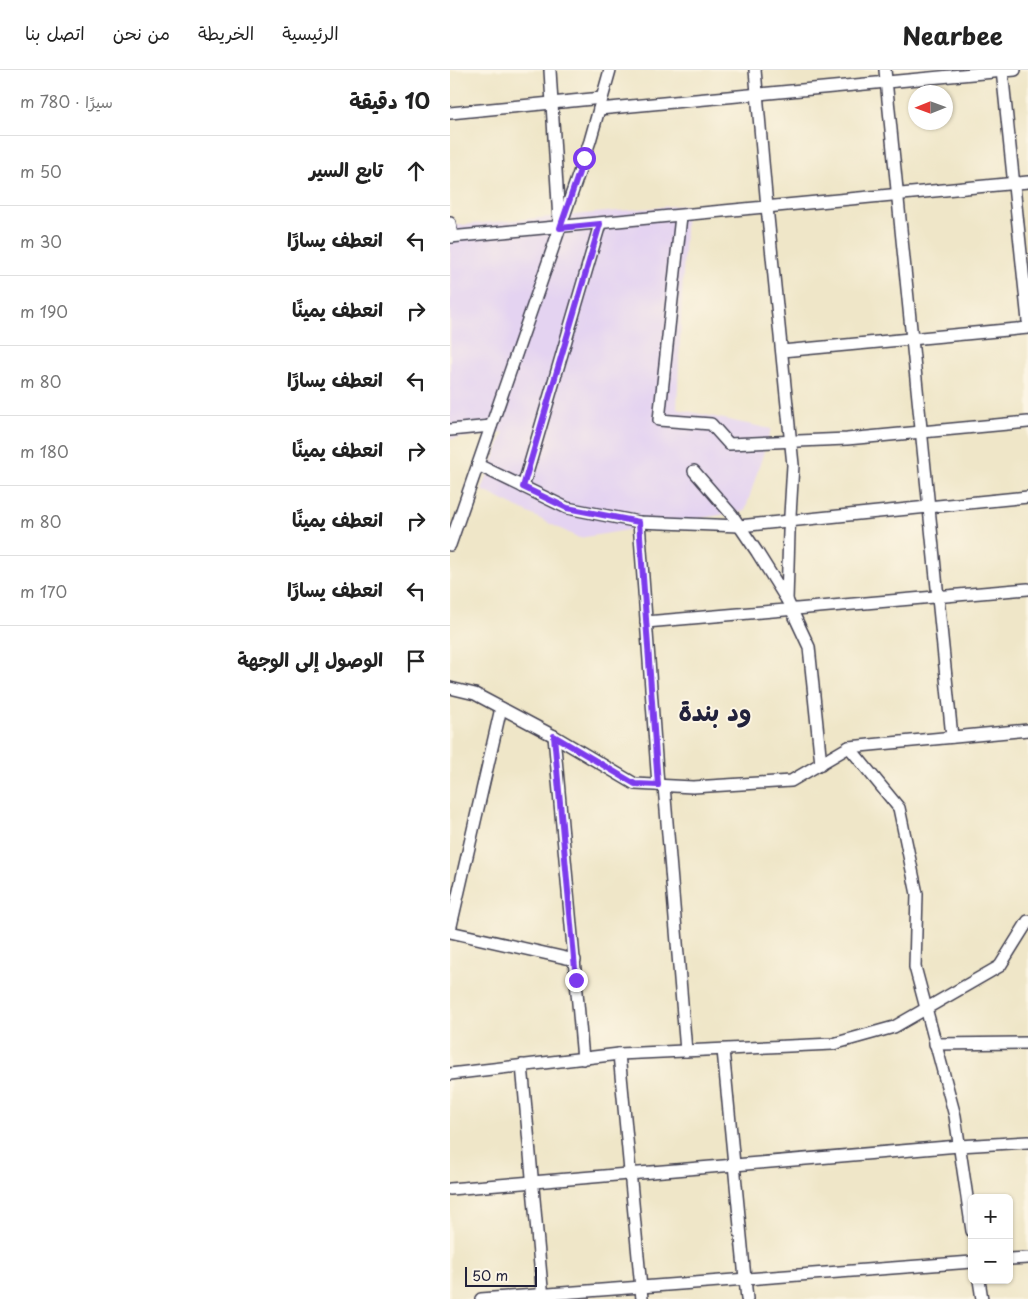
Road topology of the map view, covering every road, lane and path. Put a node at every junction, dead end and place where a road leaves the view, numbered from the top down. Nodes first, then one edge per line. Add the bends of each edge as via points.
1 (550, 70) edge
2 (610, 70) edge
3 (755, 70) edge
4 (886, 70) edge
5 (1015, 70) edge
6 (1002, 71) edge
7 (887, 82) junction
8 (757, 94) junction
9 (552, 103) junction
10 (600, 104) junction
11 (450, 113) edge
12 (1028, 182) edge
13 (1014, 184) junction
14 (898, 195) junction
15 (767, 207) junction
16 (681, 216) junction
17 (450, 222) edge
18 (600, 224) junction
19 (560, 228) junction
20 (451, 237) edge
21 (1028, 321) edge
22 (1028, 328) edge
23 (912, 339) junction
24 (782, 351) junction
25 (1028, 422) edge
26 (491, 426) junction
27 (450, 430) edge
28 (922, 432) junction
29 (791, 441) junction
30 (478, 465) junction
31 (694, 471) dead end
32 (523, 487) junction
33 (1028, 497) edge
34 (929, 507) junction
35 (789, 521) junction
36 (639, 522) junction
37 (739, 526) junction
38 (450, 545) edge
39 (1028, 589) edge
40 (938, 597) junction
41 (789, 605) junction
42 (646, 622) junction
43 (450, 688) edge
44 (501, 708) junction
45 (1028, 730) edge
46 (554, 736) junction
47 (952, 737) junction
48 (849, 747) junction
49 (821, 764) junction
50 (661, 786) junction
51 (1028, 921) edge
52 (450, 931) edge
53 (575, 960) junction
54 (925, 1009) junction
55 (1028, 1043) edge
56 (935, 1044) junction
57 (723, 1050) junction
58 (686, 1051) junction
59 (619, 1054) junction
60 (583, 1059) junction
61 (522, 1065) junction
62 (450, 1074) edge
63 (1028, 1142) edge
64 (960, 1146) junction
65 (734, 1166) junction
66 (630, 1174) junction
67 (532, 1183) junction
68 (450, 1190) edge
69 (968, 1203) edge
70 (1028, 1258) edge
71 (1013, 1260) edge
72 (968, 1262) edge
73 (745, 1280) junction
74 (980, 1284) edge
75 (642, 1293) edge
76 (543, 1297) edge
77 (481, 1299) edge
78 (747, 1299) edge
79 (982, 1299) edge

1 - 9 street
2 - 10 street
3 - 8 street
4 - 7 street
5 - 6 street
6 - 7 street
6 - 13 street
7 - 8 street
7 - 14 street
8 - 10 street
8 - 15 street
9 - 10 street
9 - 11 street
9 - 19 street
10 - 19 street
12 - 13 street
13 - 14 street
13 - 21 street
14 - 15 street
14 - 23 street
15 - 16 street
15 - 24 street
16 - 18 street
16 - 29 street via 659,420 710,424 730,444
17 - 20 street
18 - 19 street
18 - 32 street
19 - 20 street
19 - 26 street
22 - 23 street
23 - 24 street
23 - 28 street
24 - 29 street
25 - 28 street
26 - 27 street
26 - 30 street
28 - 29 street
28 - 34 street
29 - 35 street via 793,465
30 - 32 street
30 - 38 street
31 - 37 street
32 - 36 street via 567,508
33 - 34 street
34 - 35 street
34 - 40 street
35 - 37 street
35 - 41 street
36 - 37 street
36 - 42 street
37 - 41 street
39 - 40 street
40 - 41 street
40 - 47 street
41 - 42 street
41 - 49 street via 808,647
42 - 50 street
43 - 44 street via 475,694
44 - 46 street
44 - 52 street
45 - 47 street
46 - 50 street via 635,784
46 - 53 street
47 - 48 street
48 - 49 street
48 - 54 street via 899,808 917,894 915,967
49 - 50 street via 791,781
50 - 58 street
51 - 54 street via 1000,966
52 - 53 street
53 - 60 street
54 - 56 street
54 - 57 street via 894,1027 833,1044
55 - 56 street
56 - 64 street
57 - 58 street
57 - 65 street
58 - 59 street
59 - 60 street
59 - 66 street
60 - 61 street
61 - 62 street
61 - 67 street
63 - 64 street
64 - 65 street
64 - 69 street
65 - 66 street
65 - 73 street
66 - 67 street
66 - 75 street
67 - 68 street
67 - 76 street
70 - 71 street
72 - 73 street
73 - 75 street
73 - 78 street
74 - 79 street
75 - 76 street
76 - 77 street

